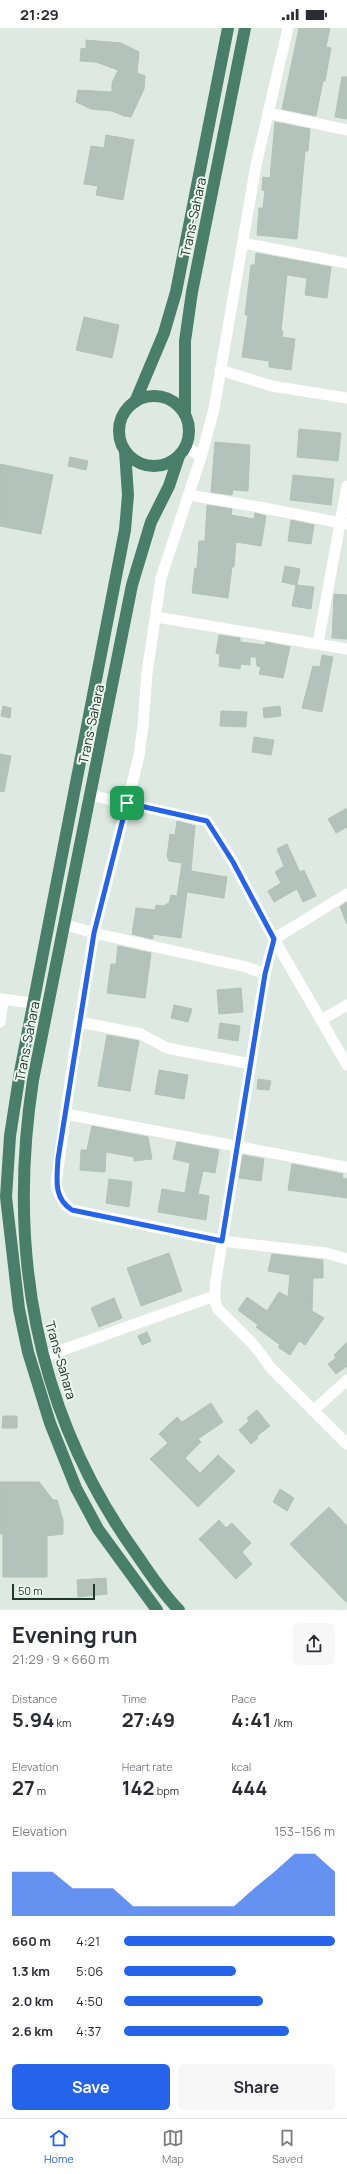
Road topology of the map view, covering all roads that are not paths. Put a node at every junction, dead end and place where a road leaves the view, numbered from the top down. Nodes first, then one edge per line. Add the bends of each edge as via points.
1 (228, 28) edge
2 (245, 28) edge
3 (288, 28) edge
4 (268, 113) junction
5 (347, 130) edge
6 (243, 243) junction
7 (347, 263) edge
8 (220, 370) junction
9 (347, 398) edge
10 (135, 402) junction
11 (185, 414) junction
12 (125, 451) junction
13 (183, 451) junction
14 (201, 457) junction
15 (347, 486) edge
16 (189, 495) junction
17 (344, 524) edge
18 (156, 617) junction
19 (318, 643) junction
20 (347, 649) edge
21 (90, 795) junction
22 (127, 803) junction
23 (347, 894) edge
24 (63, 924) junction
25 (94, 933) junction
26 (274, 939) junction
27 (265, 974) junction
28 (1, 1000) edge
29 (33, 1003) junction
30 (347, 1005) edge
31 (321, 1020) junction
32 (0, 1022) edge
33 (79, 1022) junction
34 (251, 1064) junction
35 (347, 1065) edge
36 (65, 1114) junction
37 (237, 1146) junction
38 (347, 1167) edge
39 (222, 1241) junction
40 (347, 1259) edge
41 (214, 1296) junction
42 (43, 1357) junction
43 (347, 1380) edge
44 (313, 1412) junction
45 (347, 1444) edge
46 (157, 1610) edge
47 (179, 1610) edge

1 - 10 highway, Trans-Sahara via 176,292 164,333
2 - 11 highway, Trans-Sahara via 192,292 185,341
3 - 4 street
4 - 5 street
4 - 6 street via 256,164
6 - 7 street
6 - 8 street
8 - 9 street via 272,386
8 - 14 street via 214,409
10 - 11 highway via 152,396 164,397 175,402
10 - 12 highway via 122,415 119,428 120,440
11 - 13 highway via 189,434
12 - 13 highway via 134,460 145,465 157,466 169,463
12 - 29 highway, Trans-Sahara via 128,495 125,530
13 - 14 street
13 - 21 highway, Trans-Sahara via 170,486 151,522 137,565
14 - 16 street
15 - 17 street
16 - 17 street
16 - 18 street via 163,571
17 - 19 street
18 - 19 street
18 - 22 street via 147,673 139,756
19 - 20 street
21 - 22 street
21 - 24 highway, Trans-Sahara
22 - 25 street
22 - 26 street via 207,821 233,862
23 - 26 street
24 - 25 street
24 - 42 highway, Trans-Sahara via 33,1080 24,1145 22,1198 27,1270
25 - 27 street
25 - 33 street
26 - 27 street
26 - 31 street
27 - 34 street
28 - 29 street
28 - 32 street
29 - 46 highway, Trans-Sahara via 7,1166 8,1223 20,1316 39,1393 76,1488 98,1529
30 - 31 street
31 - 35 street
33 - 34 street via 141,1034 167,1048
33 - 36 street
34 - 37 street
36 - 37 street
36 - 39 street via 56,1183 57,1191 66,1206 72,1210
37 - 38 street
37 - 39 street
39 - 40 street via 326,1253
39 - 41 street
41 - 42 street
41 - 44 street via 218,1309
42 - 47 highway, Trans-Sahara via 75,1450 98,1496 111,1520
43 - 44 street
44 - 45 street

